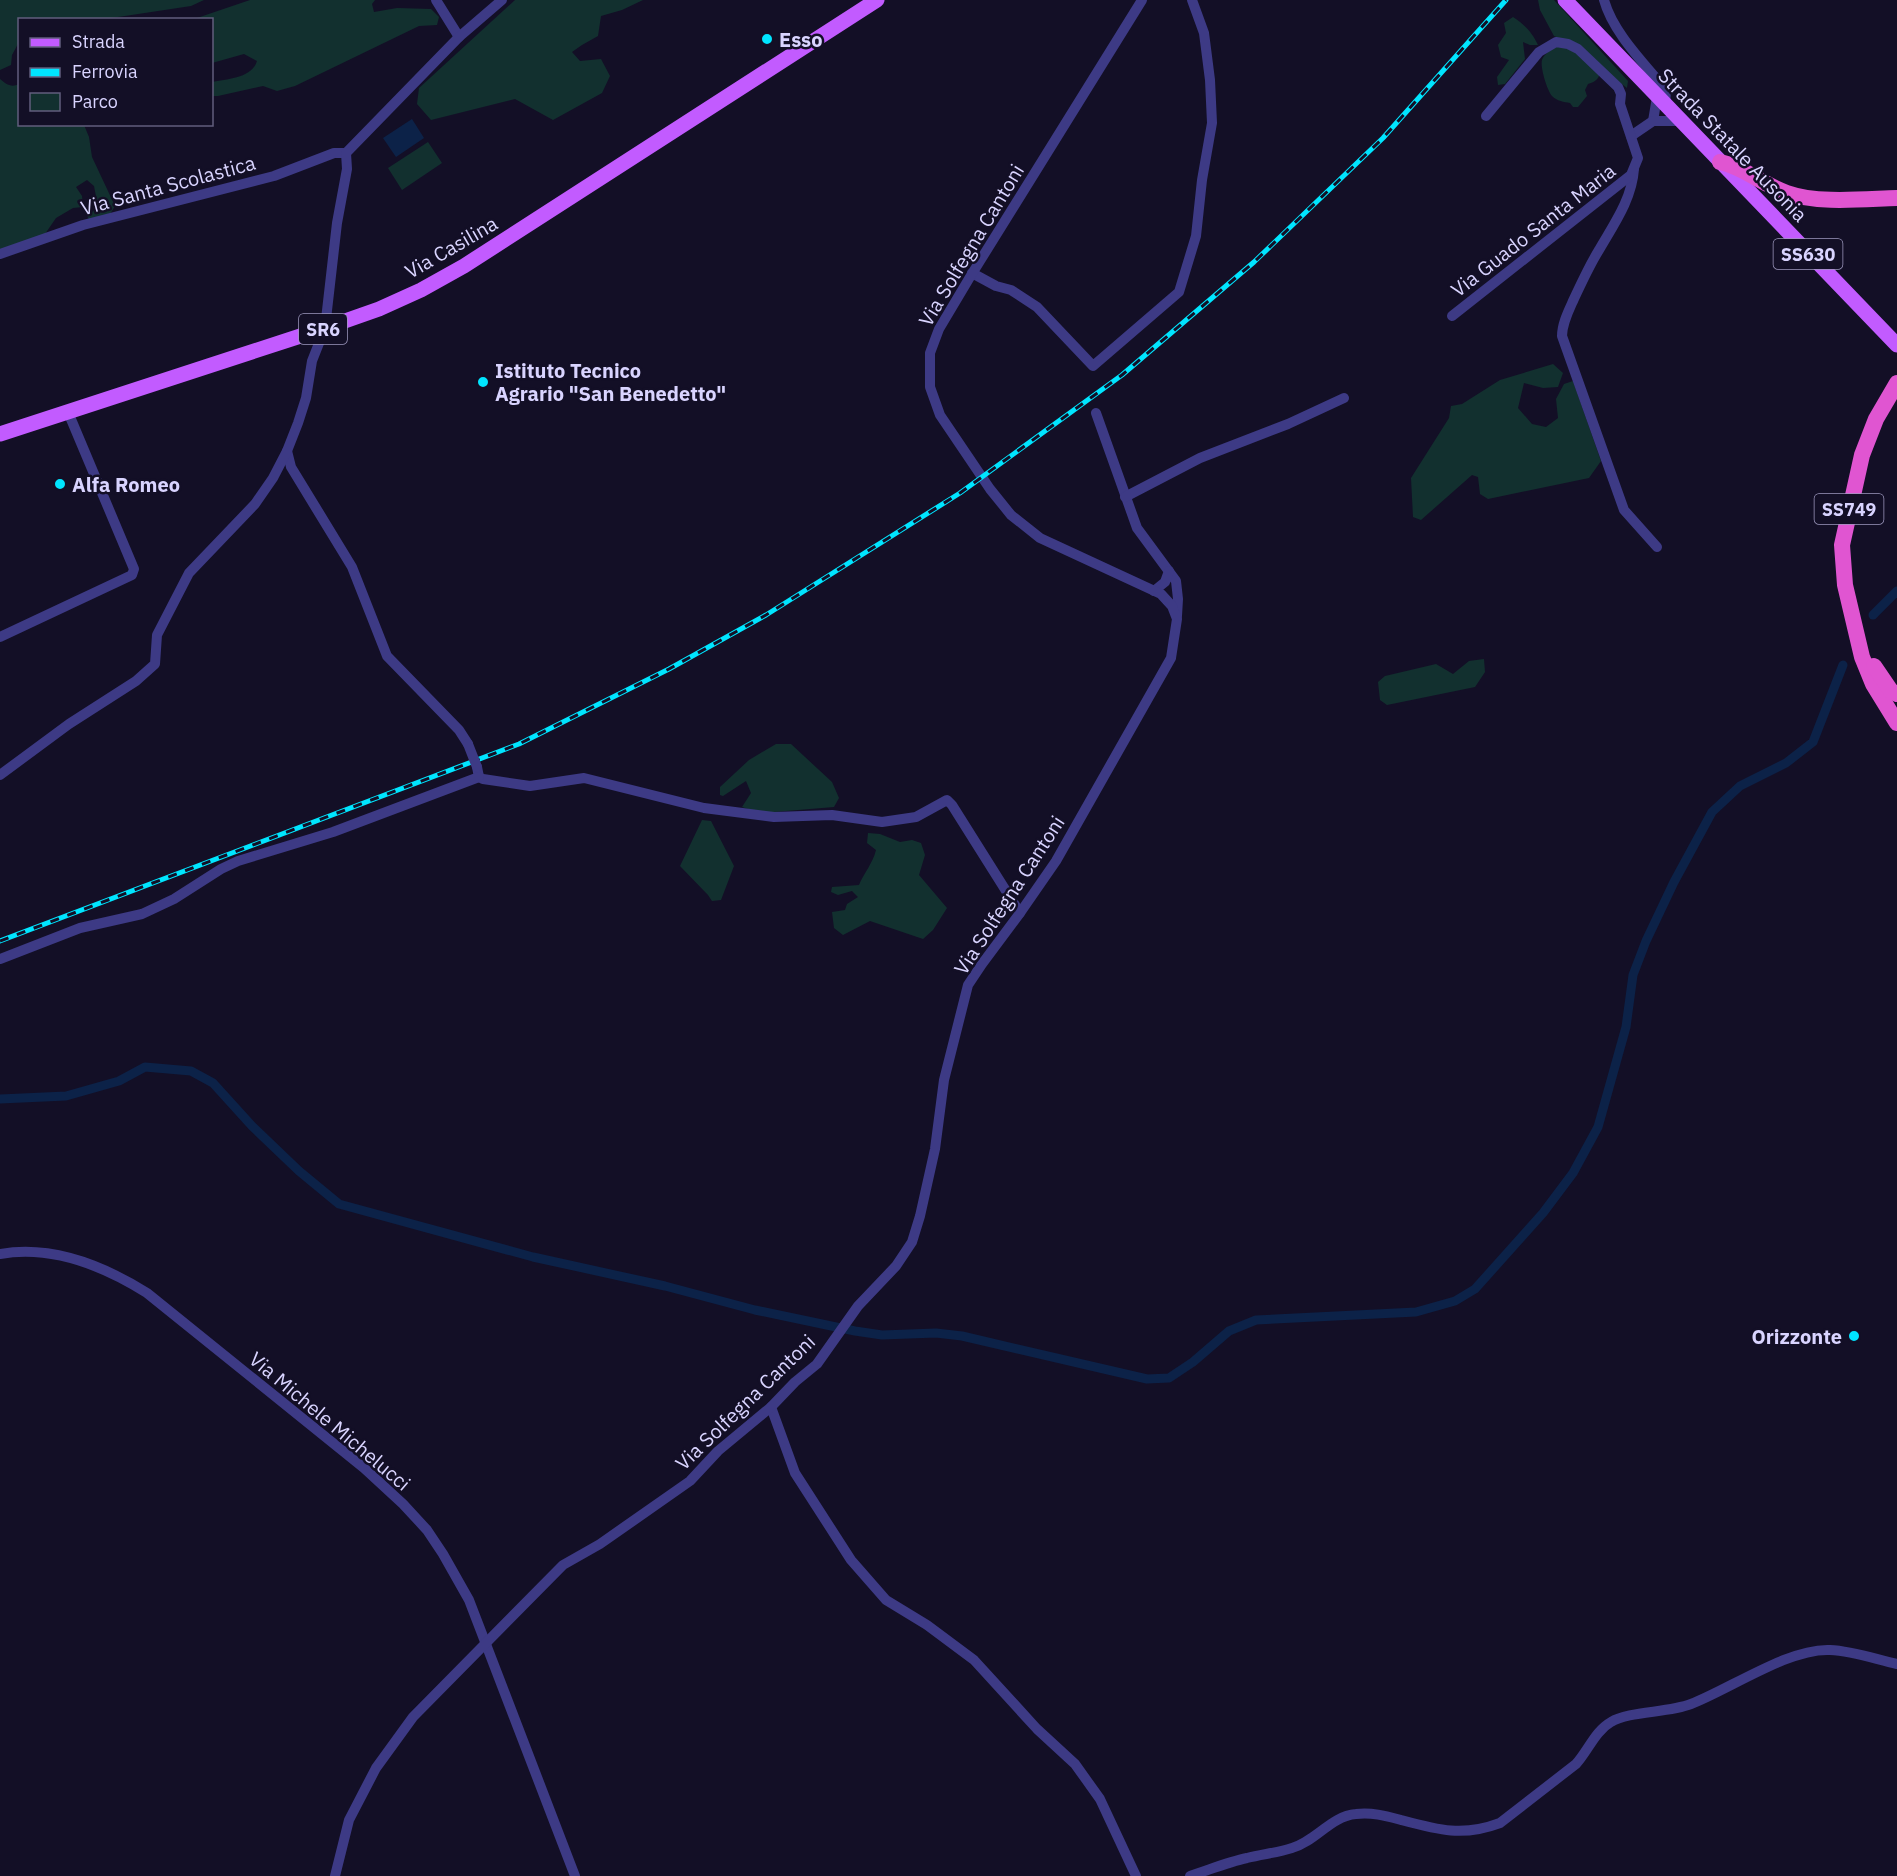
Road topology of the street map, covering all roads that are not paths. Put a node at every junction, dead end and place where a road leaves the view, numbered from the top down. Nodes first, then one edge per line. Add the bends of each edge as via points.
1 (436, 0) edge
2 (502, 0) edge
3 (877, 0) edge
4 (1142, 0) edge
5 (1192, 0) edge
6 (1565, 0) edge
7 (1604, 0) edge
8 (459, 37) junction
9 (1661, 101) junction
10 (1486, 116) dead end
11 (1653, 121) junction
12 (1680, 121) junction
13 (1631, 136) junction
14 (346, 153) junction
15 (1720, 162) junction
16 (1634, 169) junction
17 (1897, 198) edge
18 (0, 254) edge
19 (972, 273) junction
20 (1452, 316) dead end
21 (325, 328) junction
22 (1897, 345) edge
23 (1897, 383) edge
24 (1344, 398) dead end
25 (68, 412) junction
26 (1096, 413) dead end
27 (0, 434) edge
28 (287, 451) junction
29 (1125, 497) junction
30 (1657, 547) dead end
31 (1169, 571) junction
32 (1154, 591) junction
33 (1177, 619) junction
34 (0, 637) edge
35 (1860, 643) junction
36 (1897, 694) edge
37 (1897, 723) edge
38 (478, 772) junction
39 (0, 775) edge
40 (1020, 913) junction
41 (0, 958) edge
42 (0, 1254) edge
43 (771, 1407) junction
44 (487, 1643) junction
45 (1897, 1664) edge
46 (335, 1876) edge
47 (575, 1876) edge
48 (1136, 1876) edge
49 (1190, 1876) edge

1 - 8 street
2 - 8 street
3 - 21 main road, Via Casilina / SR6 via 464,266 379,309
4 - 19 street, Via Solfegna Cantoni
5 - 19 street via 1204,33 1212,123 1196,236 1179,292 1093,366 1037,307 1011,290
6 - 9 main road, Strada Statale Ausonia / SS630
7 - 9 street via 1616,27 1666,90
8 - 14 street
9 - 11 street
9 - 12 main road, Strada Statale Ausonia / SS630
10 - 13 street, Via Guado Santa Maria via 1539,52 1556,42 1578,49 1618,87
11 - 12 street
11 - 13 street
12 - 15 main road, Strada Statale Ausonia / SS630
13 - 16 street, Via Guado Santa Maria via 1638,158
14 - 18 street, Via Santa Scolastica via 334,153 274,176 83,225
14 - 21 street
15 - 17 highway via 1786,193 1827,199
15 - 22 main road, Strada Statale Ausonia / SS630
16 - 20 street, Via Guado Santa Maria
16 - 30 street via 1626,202 1568,312 1562,336 1624,510
19 - 32 street, Via Solfegna Cantoni via 939,329 930,353 930,387 940,415 1011,515 1040,538
21 - 25 main road, Via Casilina / SR6
21 - 28 street
23 - 35 highway, SS749 via 1876,419 1862,455 1842,545 1845,585
24 - 29 street via 1200,458
25 - 27 main road, Via Casilina / SR6
25 - 34 street via 134,569 132,575
26 - 29 street
28 - 38 street, bridge via 291,467 352,567 387,656 459,730
28 - 39 street via 255,504 189,573 158,635 155,664
29 - 31 street via 1137,528
31 - 32 street via 1165,582
31 - 33 street via 1176,581
32 - 33 street, Via Solfegna Cantoni via 1172,606
33 - 40 street, Via Solfegna Cantoni via 1166,668 1056,861
35 - 36 highway via 1891,691
35 - 37 highway via 1873,684
38 - 40 street via 530,786 584,777 704,808 774,817 832,815 882,822 916,817 947,800
38 - 41 street via 333,832 238,861 142,914 80,928
40 - 43 street, Via Solfegna Cantoni via 969,985 944,1080 934,1149 912,1242 896,1266 858,1306 817,1364
42 - 44 street, Via Michele Michelucci via 51,1254 81,1262 147,1293 403,1504 443,1554
43 - 44 street, Via Solfegna Cantoni via 718,1450 690,1481 563,1565
43 - 48 street via 795,1473 851,1560 886,1600 927,1624 974,1660 1075,1764 1100,1799
44 - 46 street, Via Solfegna Cantoni via 413,1717 376,1767 349,1820
44 - 47 street, Via Michele Michelucci
45 - 49 street via 1830,1650 1802,1653 1689,1705 1611,1722 1576,1764 1500,1823 1485,1829 1444,1831 1382,1815 1356,1814 1336,1820 1294,1848

